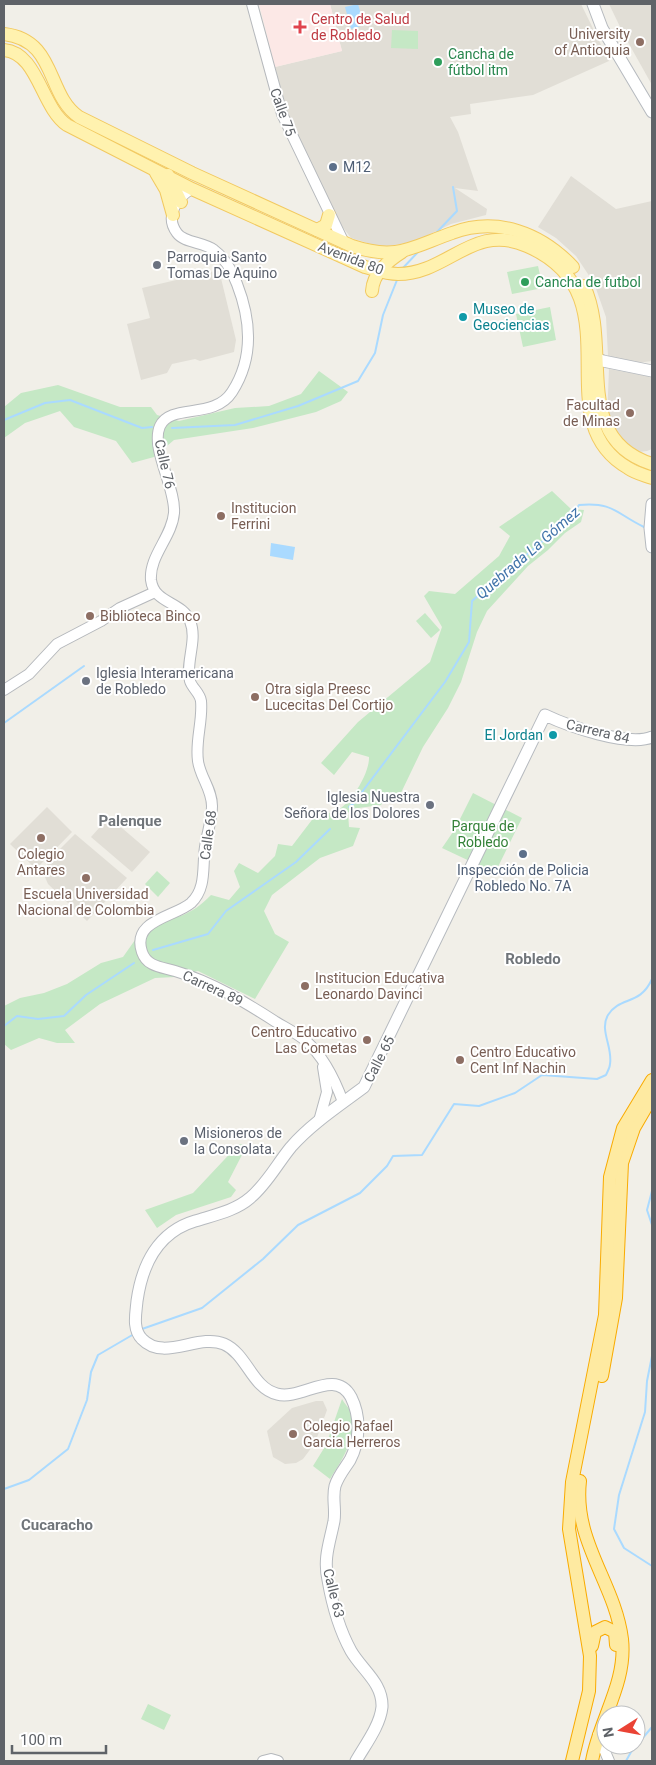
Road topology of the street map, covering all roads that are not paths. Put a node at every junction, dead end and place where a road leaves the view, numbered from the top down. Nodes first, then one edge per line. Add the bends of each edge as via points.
1 (252, 4) edge
2 (593, 4) edge
3 (4, 34) edge
4 (4, 50) edge
5 (652, 112) edge
6 (151, 151) junction
7 (149, 166) junction
8 (192, 173) junction
9 (171, 178) junction
10 (192, 188) junction
11 (232, 191) junction
12 (205, 194) junction
13 (180, 200) junction
14 (329, 214) junction
15 (173, 215) junction
16 (316, 230) junction
17 (178, 234) junction
18 (338, 242) junction
19 (317, 246) junction
20 (404, 251) junction
21 (344, 258) junction
22 (384, 269) junction
23 (372, 291) dead end
24 (588, 340) junction
25 (598, 360) junction
26 (652, 371) edge
27 (652, 456) edge
28 (634, 457) junction
29 (652, 464) edge
30 (652, 478) edge
31 (652, 504) edge
32 (651, 526) edge
33 (652, 547) edge
34 (155, 592) junction
35 (4, 690) edge
36 (545, 716) joint
37 (652, 737) edge
38 (160, 919) joint
39 (319, 1055) junction
40 (652, 1080) edge
41 (652, 1097) edge
42 (343, 1102) junction
43 (318, 1123) junction
44 (315, 1388) joint
45 (590, 1656) junction
46 (622, 1658) junction
47 (610, 1705) edge
48 (596, 1744) edge
49 (263, 1761) edge
50 (278, 1761) edge
51 (356, 1761) edge
52 (572, 1761) edge
53 (592, 1761) edge

1 - 14 street, Calle 75 via 282,114
2 - 5 main road via 602,28
3 - 6 main road, Avenida 80 via 21,38 38,51 66,104 75,114
4 - 7 main road, Avenida 80 via 16,53 26,62 63,123
6 - 8 main road, Avenida 80
6 - 9 main road
7 - 9 main road, Avenida 80
7 - 15 main road via 164,185
8 - 9 main road via 183,179
8 - 11 main road, Avenida 80
9 - 10 main road, Avenida 80
9 - 13 main road
10 - 11 main road via 205,184
10 - 12 main road, Avenida 80
10 - 13 street
11 - 16 main road, Avenida 80
12 - 13 street
12 - 19 main road, Avenida 80
13 - 15 street
13 - 17 street
14 - 16 main road via 326,225
14 - 18 street, Calle 75
15 - 17 street via 174,229
16 - 18 main road, Avenida 80
17 - 34 street, Calle 76 via 212,248 226,262 245,306 249,334 241,373 228,398 212,408 174,415 160,427 158,443 172,492 174,512 170,532 152,568
18 - 19 main road
18 - 20 main road, Avenida 80 via 370,252
18 - 21 street, Calle 75
19 - 21 main road, Avenida 80
20 - 22 main road
20 - 25 main road, Avenida 80 via 467,228 493,226 535,237 568,262 582,281 596,322
21 - 22 main road, Avenida 80
22 - 23 main road via 372,285
22 - 24 main road, Avenida 80 via 403,274 426,268 485,240 506,240 527,246 554,262 574,284 585,313
24 - 25 main road
24 - 30 main road, Avenida 80 via 589,404 594,428 615,458 628,469
25 - 26 main road
25 - 28 main road, Avenida 80 via 600,408 605,426 618,445
27 - 28 main road
28 - 29 main road, Avenida 80
31 - 32 main road
32 - 33 main road
34 - 35 street via 57,644 29,674
34 - 38 street, Calle 68 via 162,600 179,608 190,622 193,635 190,681 201,701 197,759 212,807 203,880 193,901
36 - 37 main road, Carrera 84 via 575,727 628,739
36 - 42 main road, Calle 65 via 372,1074 364,1087
38 - 39 street, Carrera 89 via 142,934 140,947 147,962 236,997 304,1039
39 - 42 street, Carrera 89
39 - 43 street, Carrera 89 via 327,1092
40 - 45 highway via 624,1128 611,1172 605,1315 572,1482 569,1529
41 - 46 highway via 634,1128 622,1164 614,1316 578,1497 582,1527 617,1615
42 - 43 main road, Calle 65
43 - 44 main road, Calle 65 via 290,1148 263,1186 249,1199 226,1211 182,1226 161,1242 142,1272 136,1324 138,1334 147,1344 168,1348 218,1342 232,1348 278,1402
44 - 51 main road, Calle 63 via 331,1384 344,1388 354,1406 358,1438 335,1489 334,1520 326,1555 327,1579 348,1644 377,1685 382,1702 378,1720
45 - 46 highway via 595,1632 605,1627 615,1632 616,1647
45 - 52 highway via 588,1691
46 - 47 highway
48 - 53 highway
49 - 50 street

